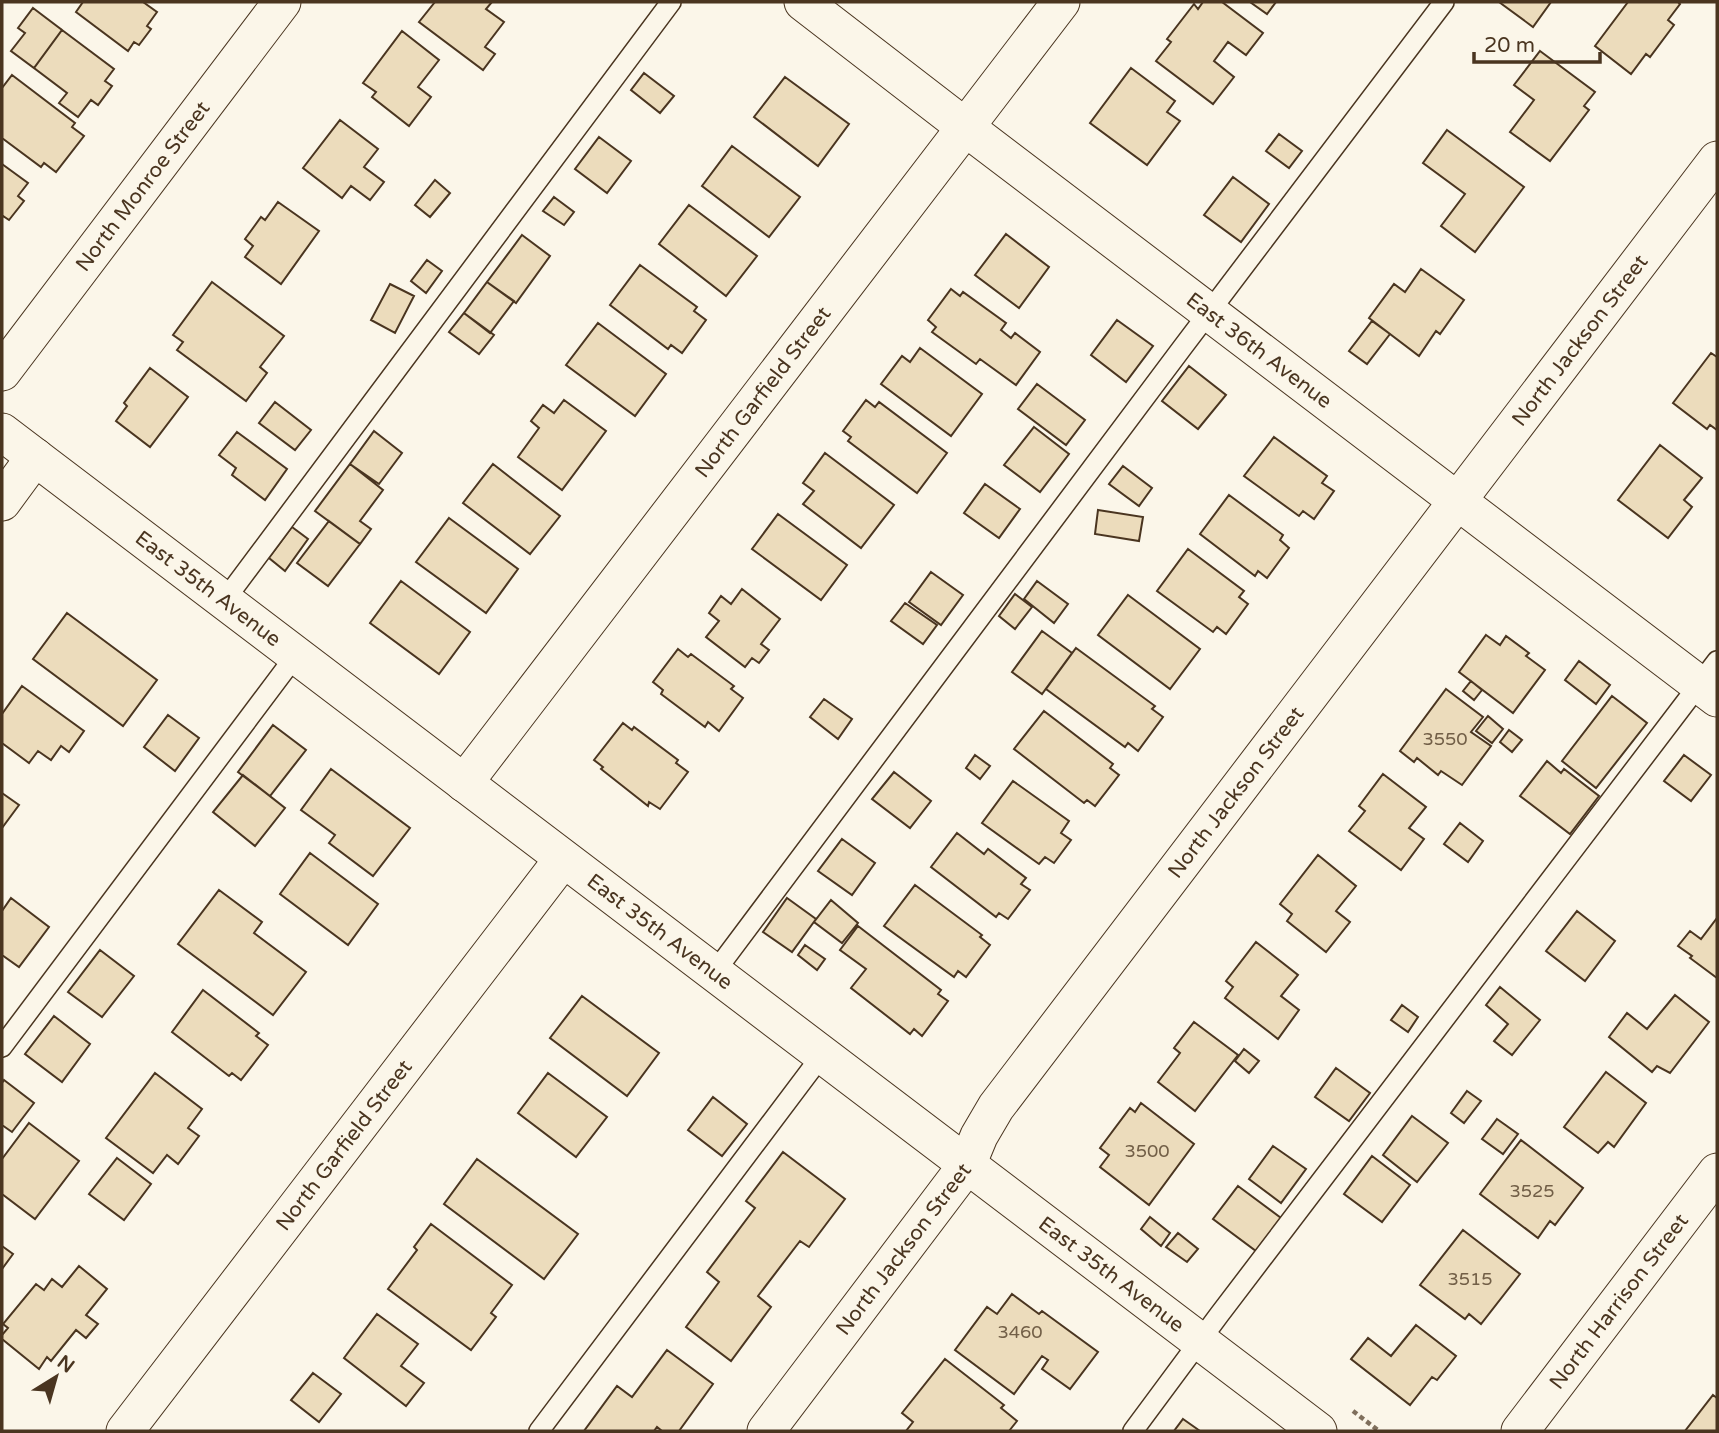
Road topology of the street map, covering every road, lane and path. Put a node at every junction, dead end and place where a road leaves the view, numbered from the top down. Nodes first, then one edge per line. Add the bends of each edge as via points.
1 (282, 2) edge
2 (671, 2) edge
3 (803, 2) edge
4 (1061, 2) edge
5 (1444, 2) edge
6 (965, 127) junction
7 (1717, 160) edge
8 (1209, 312) junction
9 (2, 372) edge
10 (2, 432) edge
11 (36, 457) junction
12 (1459, 500) junction
13 (2, 502) edge
14 (223, 601) junction
15 (296, 655) junction
16 (1711, 681) edge
17 (464, 783) junction
18 (563, 859) junction
19 (714, 973) junction
20 (2, 1047) edge
21 (822, 1055) junction
22 (967, 1166) junction
23 (1717, 1172) edge
24 (1199, 1342) junction
25 (125, 1431) edge
26 (539, 1431) edge
27 (766, 1431) edge
28 (1133, 1431) edge
29 (1318, 1431) edge
30 (1520, 1431) edge

1 - 9 street, North Monroe Street
2 - 14 lane
3 - 6 street, East 36th Avenue
4 - 6 street, North Garfield Street
5 - 8 lane
6 - 8 street, East 36th Avenue
6 - 17 street, North Garfield Street
7 - 12 street, North Jackson Street
8 - 12 street, East 36th Avenue
8 - 19 lane
10 - 11 street, East 35th Avenue
11 - 13 street
11 - 14 street, East 35th Avenue
12 - 16 street, East 36th Avenue
12 - 22 street, North Jackson Street via 996,1107
14 - 15 street, East 35th Avenue
15 - 17 street, East 35th Avenue
15 - 20 lane
16 - 24 lane
17 - 18 street, East 35th Avenue
18 - 19 street, East 35th Avenue
18 - 25 street, North Garfield Street
19 - 21 street, East 35th Avenue
21 - 22 street, East 35th Avenue
21 - 26 lane
22 - 24 street, East 35th Avenue
22 - 27 street, North Jackson Street
23 - 30 street, North Harrison Street
24 - 28 lane
24 - 29 street, East 35th Avenue

